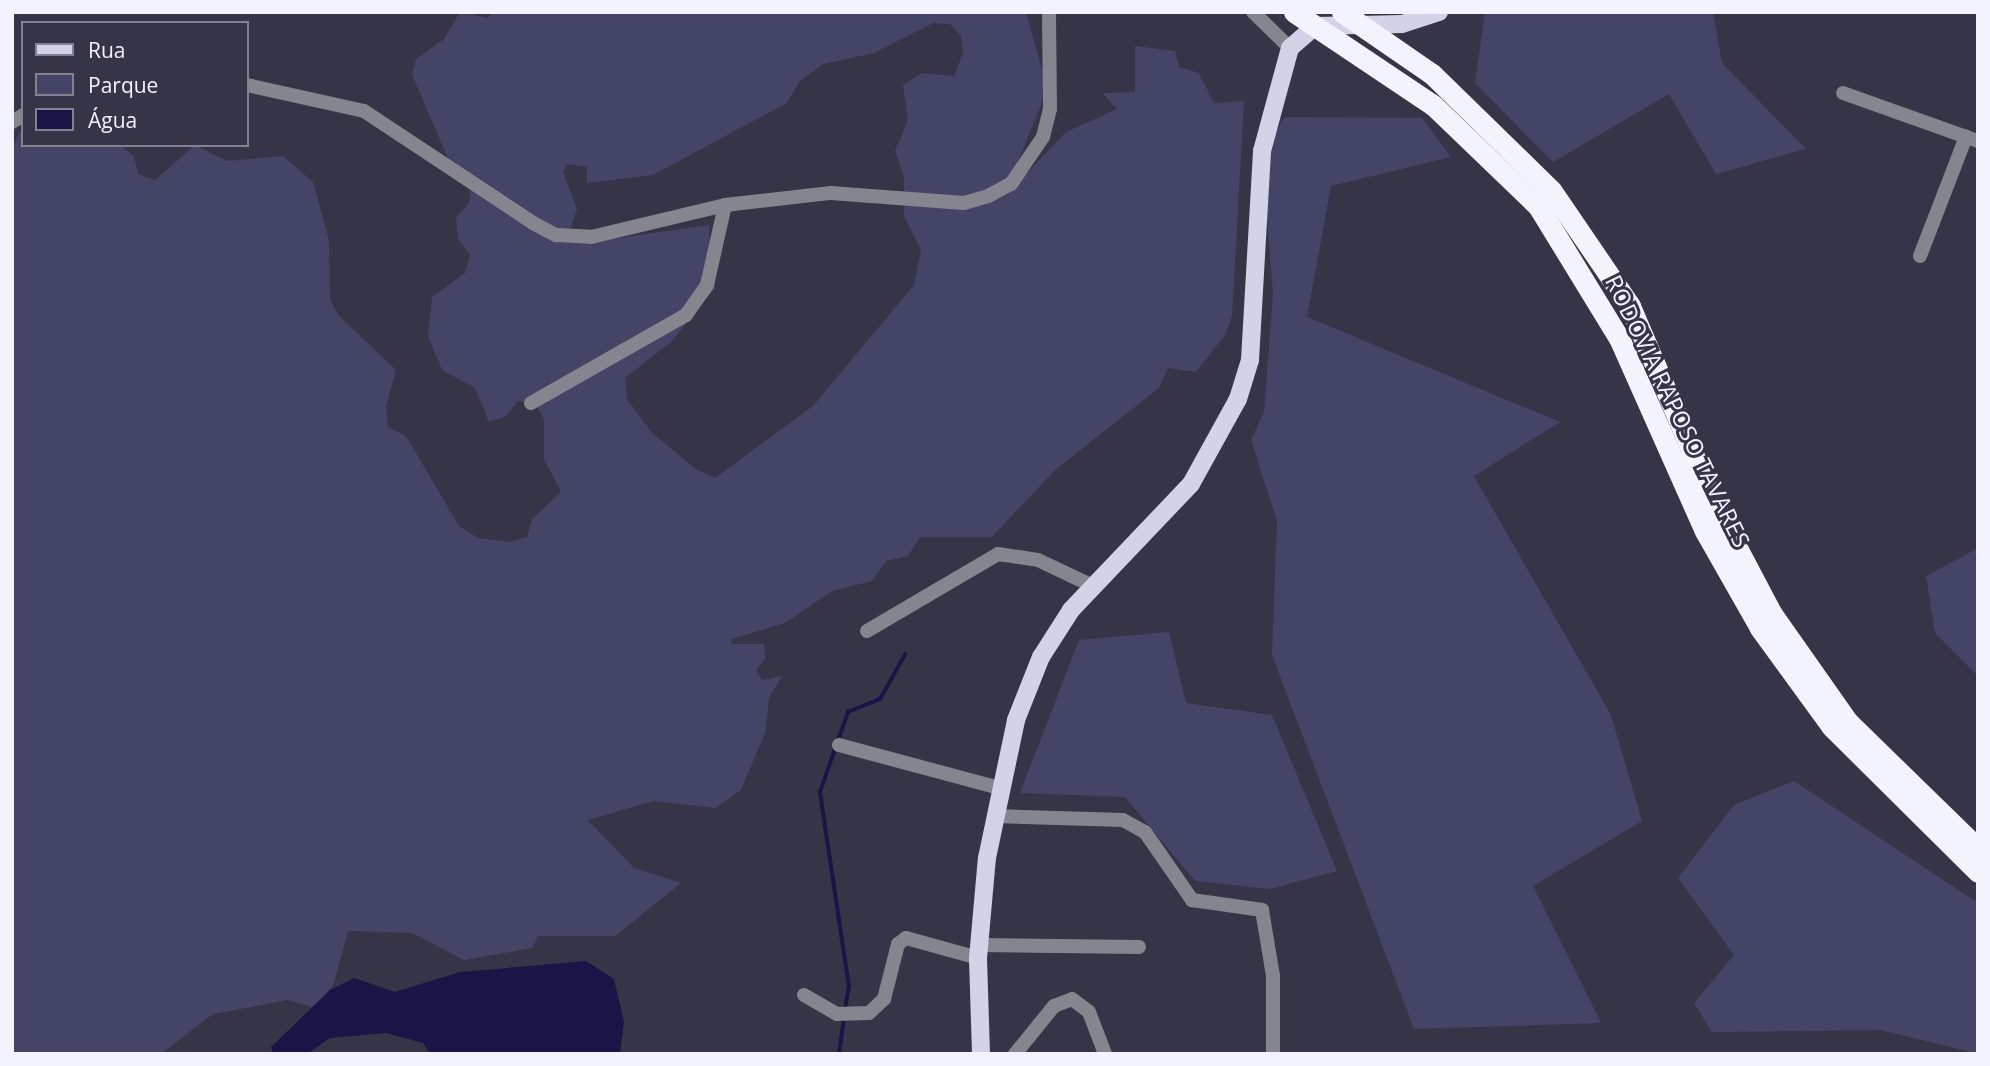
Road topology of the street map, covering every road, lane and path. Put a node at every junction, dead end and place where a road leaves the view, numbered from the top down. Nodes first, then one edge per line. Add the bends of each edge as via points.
1 (1049, 12) edge
2 (1253, 12) edge
3 (1294, 12) edge
4 (1372, 12) edge
5 (1439, 12) edge
6 (1410, 17) edge
7 (1349, 20) edge
8 (1290, 48) junction
9 (248, 85) edge
10 (1843, 93) dead end
11 (1972, 139) edge
12 (1544, 198) junction
13 (725, 205) junction
14 (1920, 256) dead end
15 (531, 403) dead end
16 (1093, 586) junction
17 (867, 631) dead end
18 (839, 745) dead end
19 (1000, 788) junction
20 (994, 816) junction
21 (1978, 849) edge
22 (1978, 872) edge
23 (1139, 947) dead end
24 (979, 951) junction
25 (804, 995) dead end
26 (981, 1054) edge
27 (1015, 1054) edge
28 (1105, 1054) edge
29 (1273, 1054) edge

1 - 13 street via 1050,109 1043,136 1012,184 964,203 831,192
2 - 8 street
3 - 12 highway, RODOVIA RAPOSO TAVARES, bridge via 1433,105
4 - 7 main road
5 - 6 main road
6 - 7 main road
7 - 8 main road via 1315,26
7 - 12 highway, RODOVIA RAPOSO TAVARES, bridge via 1441,82
8 - 16 main road via 1262,151 1250,360 1238,399 1191,484
9 - 13 street via 364,111 556,235 591,237
10 - 11 street
11 - 14 street
12 - 21 highway, RODOVIA RAPOSO TAVARES via 1630,306 1716,508 1772,614 1848,722
12 - 22 highway, RODOVIA RAPOSO TAVARES via 1619,338 1705,531 1760,628 1832,727 1920,822
13 - 15 street via 707,285 686,316
16 - 17 street via 1038,561 998,555
16 - 19 main road via 1041,657 1016,720
18 - 19 street
19 - 20 main road
20 - 24 main road
20 - 29 street via 1123,820 1145,832 1192,900 1262,910 1273,976
23 - 24 street
24 - 25 street via 902,940 884,999 859,1016 838,1014
24 - 26 main road
27 - 28 street via 1054,1006 1072,999 1090,1012

